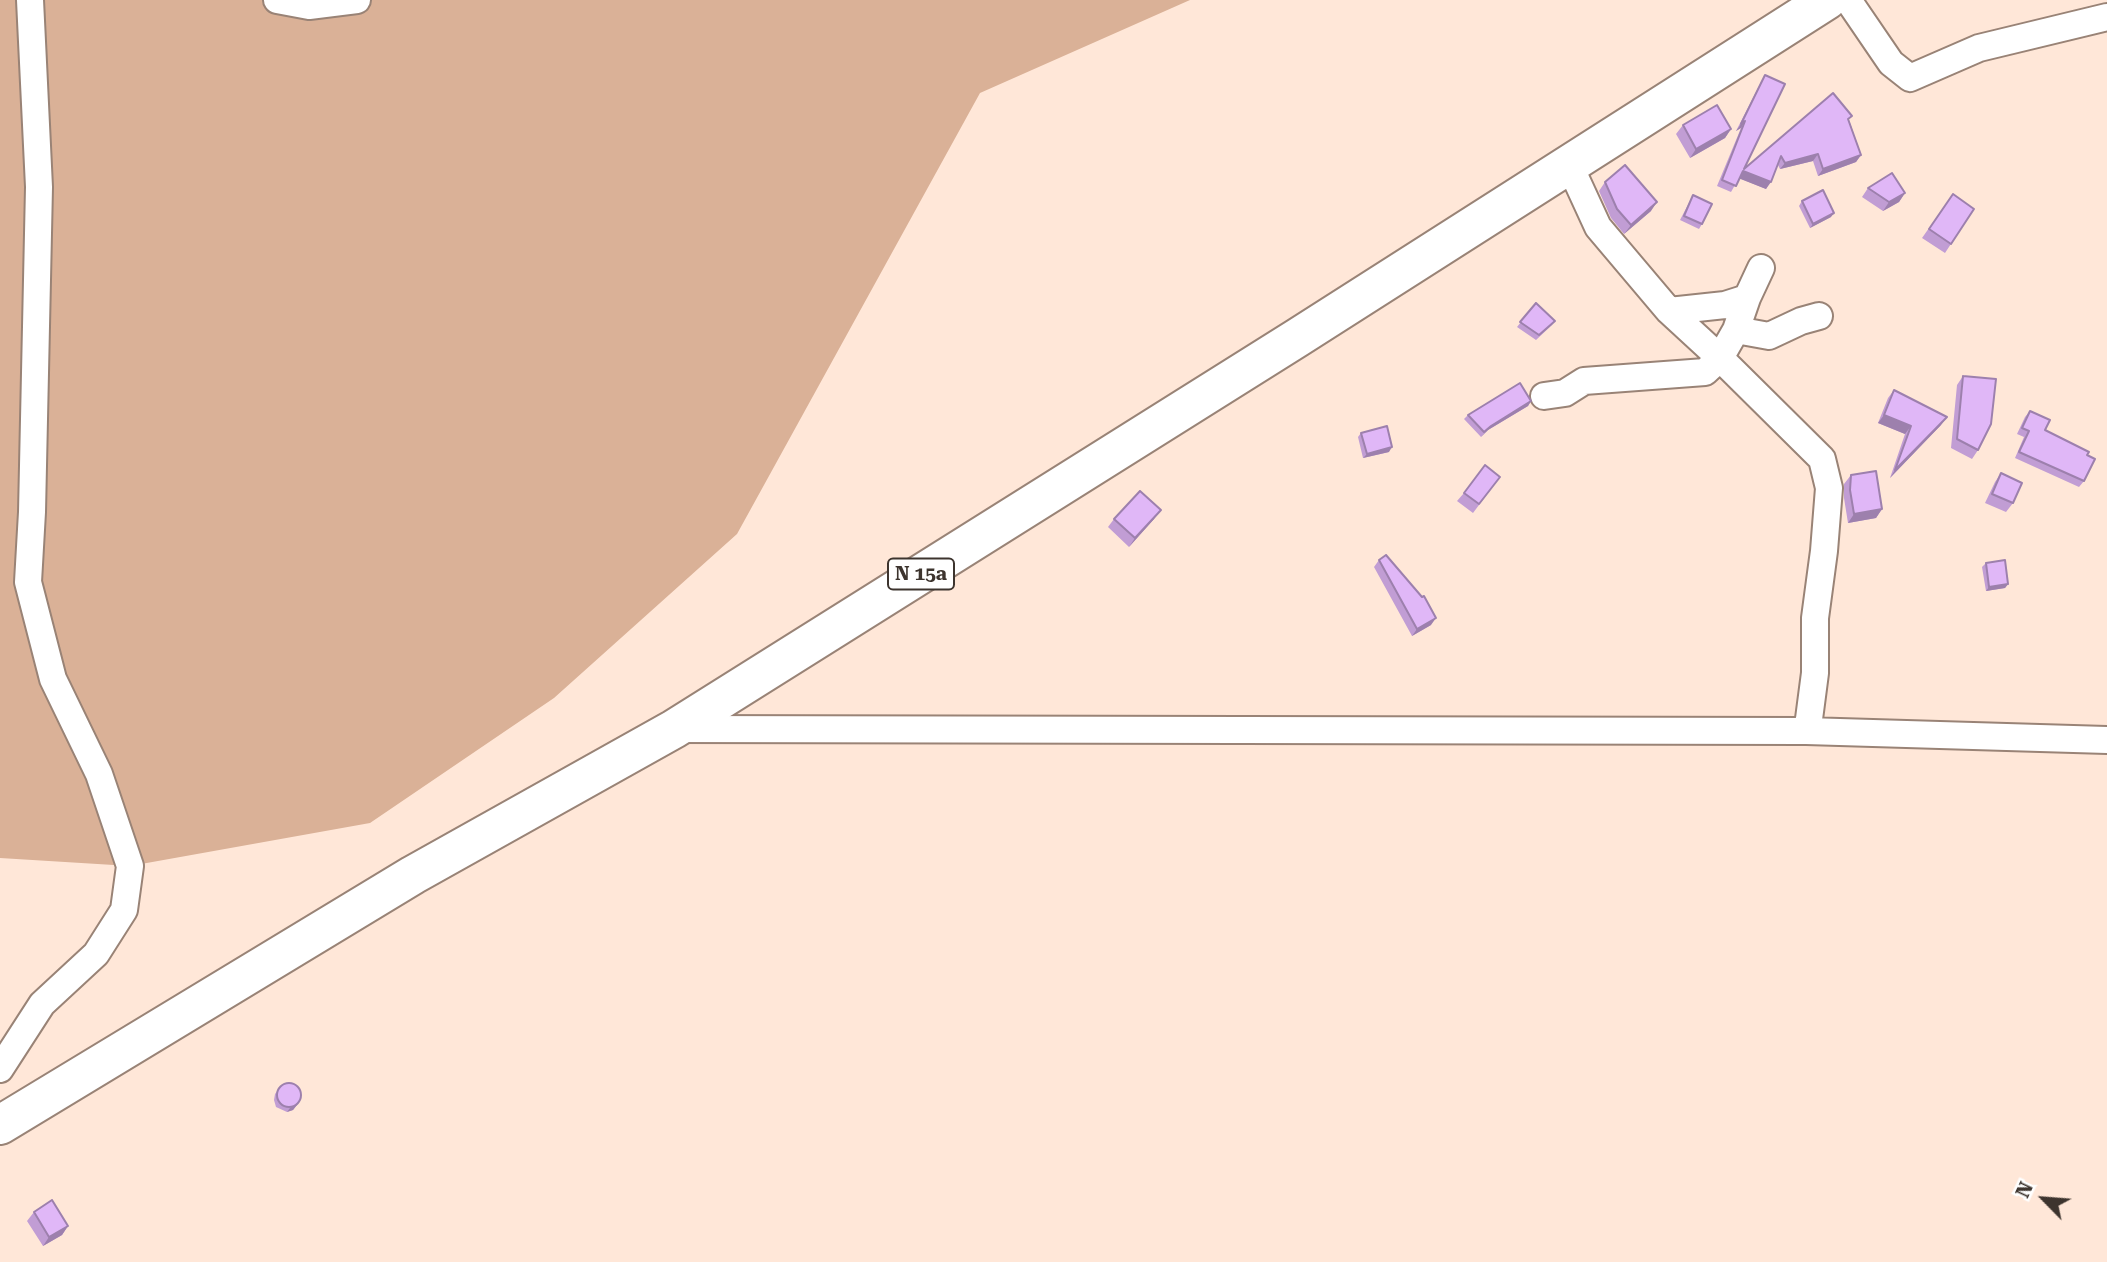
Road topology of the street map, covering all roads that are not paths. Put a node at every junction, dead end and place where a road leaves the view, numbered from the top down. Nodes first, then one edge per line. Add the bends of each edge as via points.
1 (30, 0) edge
2 (277, 0) edge
3 (357, 0) edge
4 (1827, 0) edge
5 (1848, 0) edge
6 (2107, 17) edge
7 (1569, 164) junction
8 (1761, 268) dead end
9 (1747, 298) junction
10 (1670, 311) junction
11 (1819, 316) dead end
12 (1736, 330) junction
13 (1720, 358) junction
14 (1544, 396) dead end
15 (674, 729) junction
16 (1806, 731) junction
17 (2107, 740) edge
18 (0, 1069) edge
19 (0, 1125) edge

1 - 18 street via 39,187 28,582 53,679 99,774 130,866 124,910 96,954 41,1004
2 - 3 street via 309,5
4 - 7 highway, N 15a
5 - 6 street via 1891,63 1910,78 1979,48
7 - 10 street via 1598,227
7 - 15 highway, N 15a
8 - 9 street
9 - 10 street
9 - 12 street
10 - 13 street
11 - 12 street via 1769,336
12 - 13 street
13 - 14 street via 1706,372 1584,381 1565,393
13 - 16 street via 1822,459 1829,488
15 - 16 street
15 - 19 highway, N 15a via 413,875
16 - 17 street

